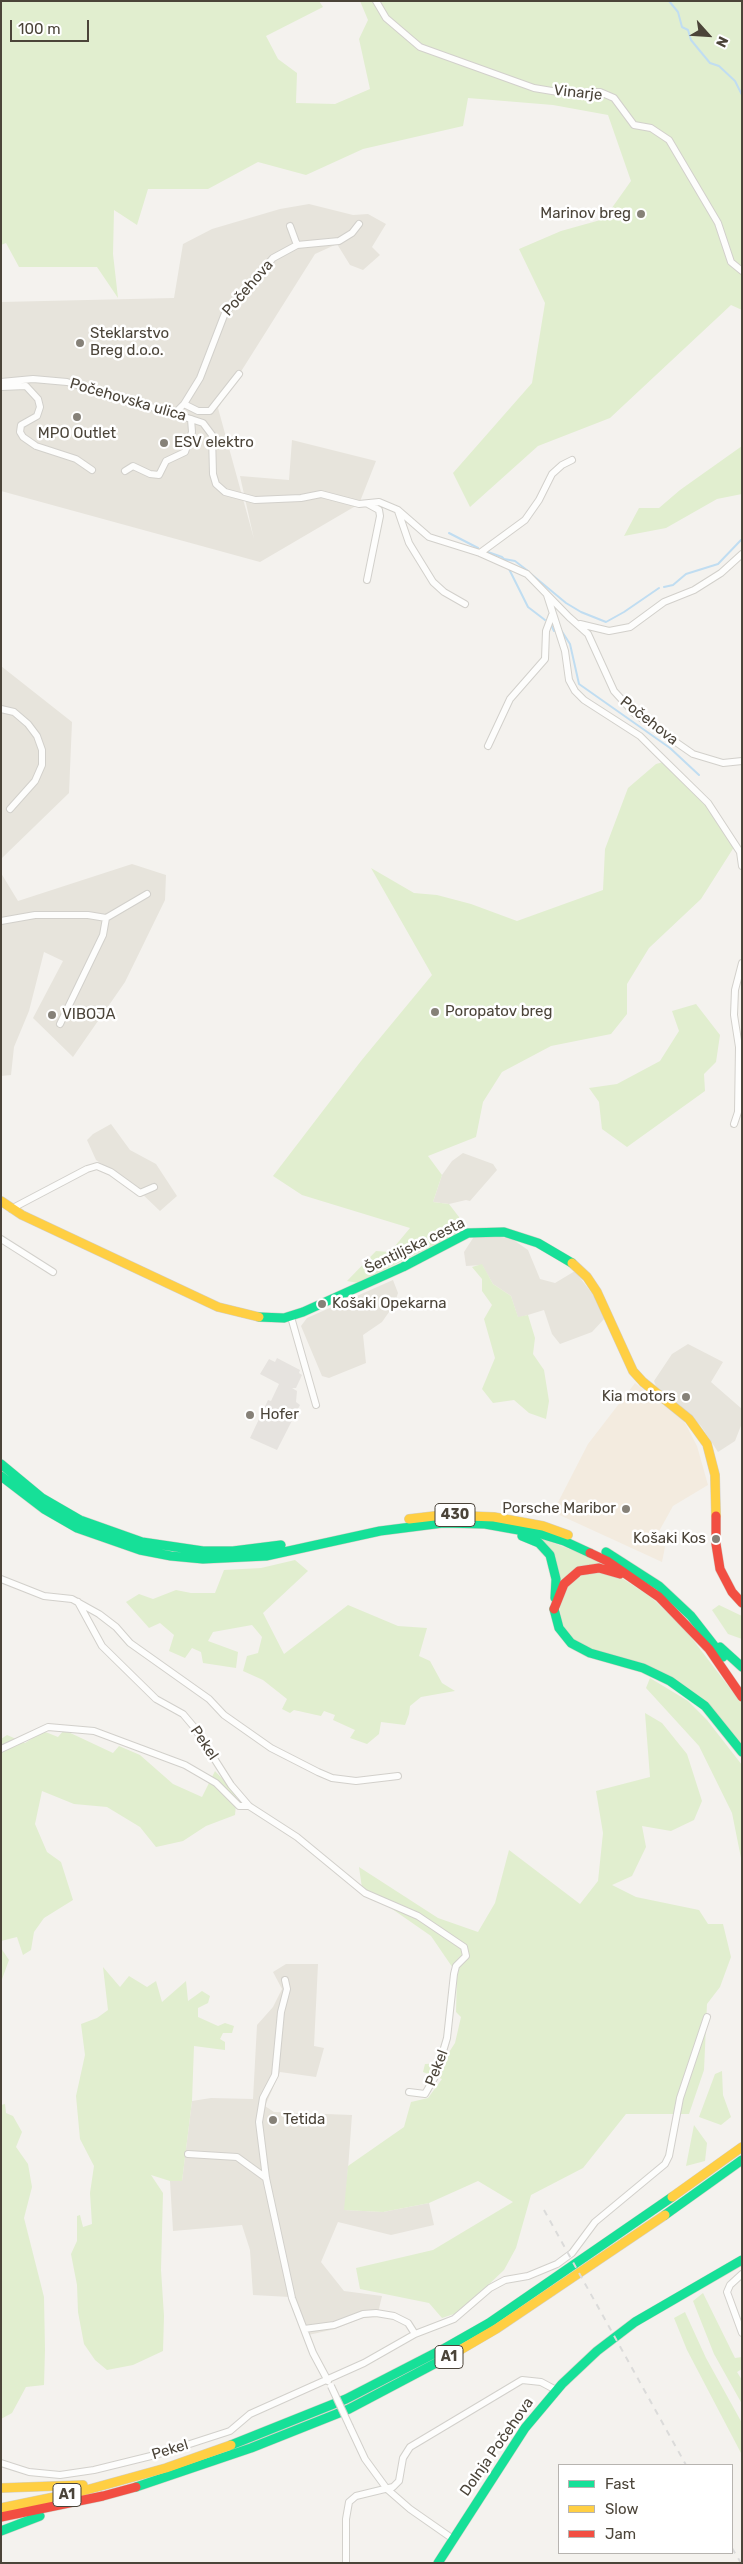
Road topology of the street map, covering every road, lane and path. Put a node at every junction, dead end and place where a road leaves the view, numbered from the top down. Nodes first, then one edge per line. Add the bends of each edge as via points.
1 (376, 1) edge
2 (359, 224) dead end
3 (290, 226) dead end
4 (297, 245) junction
5 (742, 270) edge
6 (239, 374) dead end
7 (1, 382) edge
8 (1, 387) edge
9 (179, 408) junction
10 (191, 419) junction
11 (572, 460) dead end
12 (92, 470) dead end
13 (125, 471) dead end
14 (368, 504) junction
15 (398, 510) junction
16 (480, 553) junction
17 (742, 554) edge
18 (368, 580) dead end
19 (546, 592) junction
20 (465, 604) dead end
21 (552, 615) junction
22 (577, 623) junction
23 (1, 709) edge
24 (488, 746) dead end
25 (742, 761) edge
26 (10, 809) dead end
27 (741, 852) edge
28 (742, 866) edge
29 (147, 894) dead end
30 (106, 918) junction
31 (1, 922) edge
32 (742, 962) edge
33 (60, 1024) dead end
34 (734, 1124) dead end
35 (154, 1187) dead end
36 (1, 1201) edge
37 (11, 1208) junction
38 (1, 1239) edge
39 (53, 1272) dead end
40 (291, 1317) junction
41 (316, 1405) dead end
42 (1, 1464) edge
43 (1, 1476) edge
44 (485, 1524) junction
45 (1, 1579) edge
46 (659, 1597) junction
47 (78, 1602) junction
48 (742, 1603) edge
49 (554, 1608) junction
50 (714, 1643) junction
51 (742, 1668) edge
52 (742, 1685) edge
53 (742, 1697) edge
54 (1, 1749) edge
55 (742, 1752) edge
56 (398, 1776) dead end
57 (249, 1806) junction
58 (285, 1980) dead end
59 (708, 2017) dead end
60 (409, 2092) dead end
61 (742, 2139) edge
62 (742, 2148) edge
63 (188, 2154) dead end
64 (742, 2160) edge
65 (707, 2172) junction
66 (266, 2178) junction
67 (742, 2260) edge
68 (742, 2274) edge
69 (304, 2329) junction
70 (415, 2334) junction
71 (742, 2334) edge
72 (327, 2379) junction
73 (556, 2390) junction
74 (1, 2464) edge
75 (131, 2478) junction
76 (1, 2488) edge
77 (387, 2489) junction
78 (103, 2496) junction
79 (1, 2508) edge
80 (1, 2518) edge
81 (1, 2531) edge
82 (453, 2539) junction
83 (346, 2563) edge
84 (438, 2563) edge

1 - 5 street, Vinarje via 386,18 426,49 534,88 558,92 600,92 614,98 634,125 651,128 669,140 718,223 731,262
2 - 4 street, Počehova via 339,241
3 - 4 street
4 - 9 street, Počehova via 273,258 225,312 200,378
6 - 9 street via 210,411
7 - 9 street, Počehovska ulica via 33,379 67,382
8 - 12 street via 26,386 38,399 37,416 21,425 23,437 36,446 76,459
9 - 10 street, Počehovska ulica
10 - 13 street via 192,432 185,452 166,461 159,474 153,475 133,466
10 - 14 street, Počehovska ulica via 203,423 212,436 213,474 216,484 226,492 255,500 320,494
11 - 16 street via 552,474 525,520
14 - 15 street, Počehovska ulica via 380,502
14 - 18 street via 379,510 380,516
15 - 16 street, Počehovska ulica via 429,537
15 - 20 street via 408,543 433,582
16 - 19 street, Počehovska ulica via 527,574
17 - 22 street via 721,573 694,590 664,602 630,627 609,631
19 - 21 street, Počehova
19 - 22 street, Počehovska ulica
21 - 24 street via 546,631 545,659 510,699
21 - 27 street, Počehova via 565,651 569,680 575,691 640,736 708,803
22 - 25 street, Počehova via 594,641 614,691 634,713 694,754 723,763
23 - 26 street via 14,712 33,728 42,750 42,765 35,780
27 - 28 street
29 - 30 street
30 - 31 street via 35,915
30 - 33 street via 103,935
32 - 34 street via 735,990 734,1015 739,1047 738,1112
35 - 37 street via 140,1193 97,1166
36 - 37 main road, Šentiljska cesta
37 - 40 main road, Šentiljska cesta via 218,1307 246,1316
38 - 39 street
40 - 41 street
40 - 48 main road, Šentiljska cesta via 403,1267 468,1233 496,1231 517,1235 559,1254 576,1266 597,1292 633,1371 688,1419 707,1444 715,1475 716,1544 720,1569 728,1586
42 - 50 main road, 430 via 42,1498 80,1520 142,1542 203,1551 257,1550 380,1524 443,1515 494,1517 544,1526 593,1545 643,1574 686,1611
43 - 44 main road, 430 via 44,1509 77,1528 140,1550 203,1559 266,1556 411,1526
44 - 46 main road, 430 via 564,1541 607,1561
44 - 49 main road via 534,1539 545,1548 555,1566
45 - 47 street via 44,1596 63,1596
46 - 49 main road via 610,1570 591,1568 569,1578
46 - 53 main road, 430 via 709,1649
47 - 56 street, Pekel via 99,1614 130,1643 210,1699 224,1715 271,1748 332,1778 367,1781
47 - 57 street, Pekel via 102,1646 156,1699 183,1714 231,1786
49 - 55 main road via 559,1628 571,1643 590,1653 643,1668 670,1681 705,1706
50 - 51 main road
50 - 52 main road, 430
54 - 57 street via 48,1727 94,1732 185,1765 216,1783 239,1806
57 - 60 street, Pekel via 297,1837 365,1892 413,1913 464,1947 466,1956 456,1966 454,1974 448,2038 436,2075 425,2094
58 - 66 street via 275,2075 263,2098 259,2122
59 - 70 street, Pekel via 680,2098 665,2164 595,2222 572,2253 557,2264 528,2276 505,2280 490,2288 461,2315
61 - 65 main road via 714,2161
62 - 65 main road, A1
63 - 66 street via 237,2157
64 - 78 main road, A1 via 568,2282 448,2357 349,2409 292,2432 211,2463
65 - 75 main road, A1 via 489,2323 411,2366 346,2400 298,2420 209,2454
66 - 69 street via 292,2298
67 - 73 main road, Dolnja Počehova via 635,2322 597,2351
68 - 71 street via 728,2290
69 - 70 street via 334,2325 363,2314 376,2313 394,2316 408,2323
69 - 72 street
70 - 72 street, Pekel via 364,2363
72 - 74 street, Pekel via 250,2414 230,2431 159,2454 94,2470 60,2474 29,2472
72 - 77 street, bridge via 365,2458
73 - 77 street via 530,2380 516,2383 410,2447 403,2458 399,2481
73 - 82 main road, Dolnja Počehova via 525,2428
75 - 76 main road via 120,2477 81,2485
75 - 79 main road, A1
77 - 82 street
77 - 83 street via 356,2496 349,2502
78 - 80 main road, A1
78 - 81 main road via 95,2502 34,2518
82 - 84 main road, Dolnja Počehova

